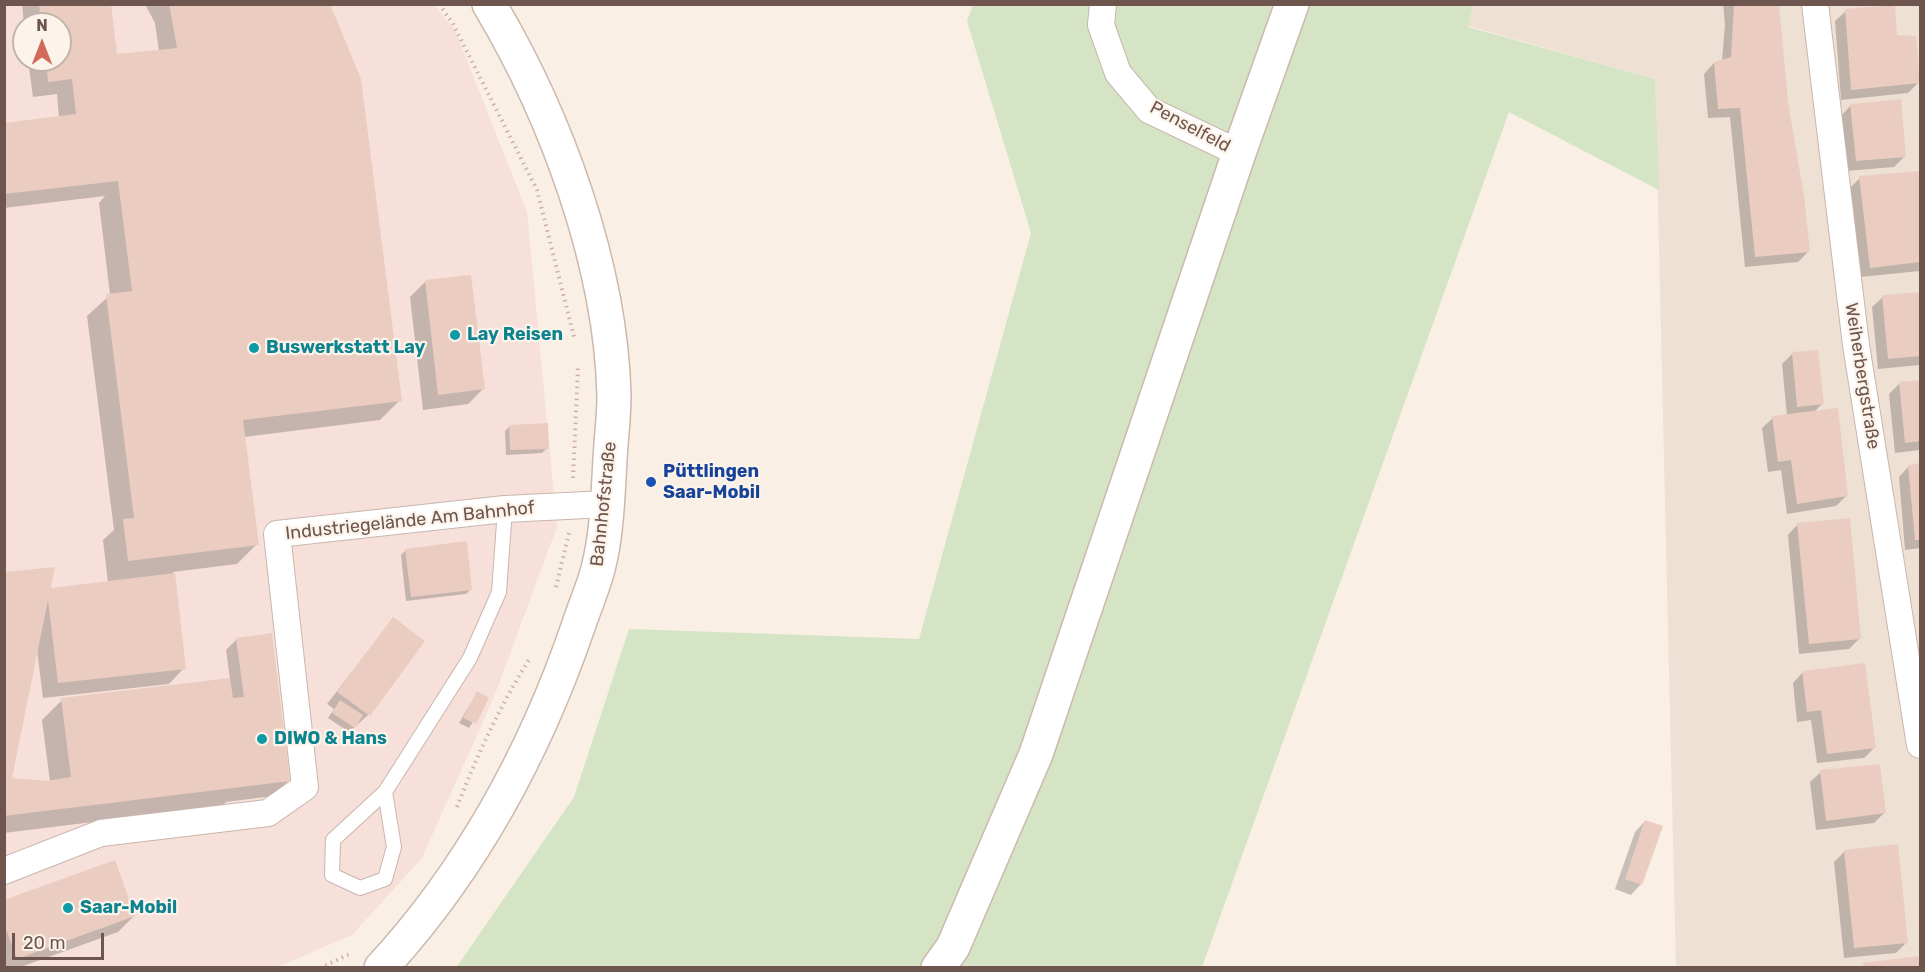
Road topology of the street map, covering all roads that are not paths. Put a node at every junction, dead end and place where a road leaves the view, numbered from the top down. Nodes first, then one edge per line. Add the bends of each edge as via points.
1 (489, 4) edge
2 (1103, 4) edge
3 (1292, 4) edge
4 (1815, 4) edge
5 (1239, 153) junction
6 (607, 504) junction
7 (505, 509) junction
8 (1920, 746) edge
9 (385, 792) junction
10 (4, 871) edge
11 (367, 960) edge
12 (938, 968) edge

1 - 6 main road, Bahnhofstraße via 516,50 572,182 603,293 614,396
2 - 5 street, Penselfeld via 1101,25 1118,73 1149,110
3 - 5 main road
4 - 8 street, Weiherbergstraße via 1856,345
5 - 12 main road via 1036,754 953,947
6 - 7 street, Industriegelände Am Bahnhof
6 - 11 main road, Bahnhofstraße via 598,568 572,648 535,740 482,836 439,898
7 - 9 lane via 499,592 470,658
7 - 10 street, Industriegelände Am Bahnhof via 277,534 305,787 268,813 101,833
9 - 9 lane via 333,840 332,875 360,888 385,879 394,847

